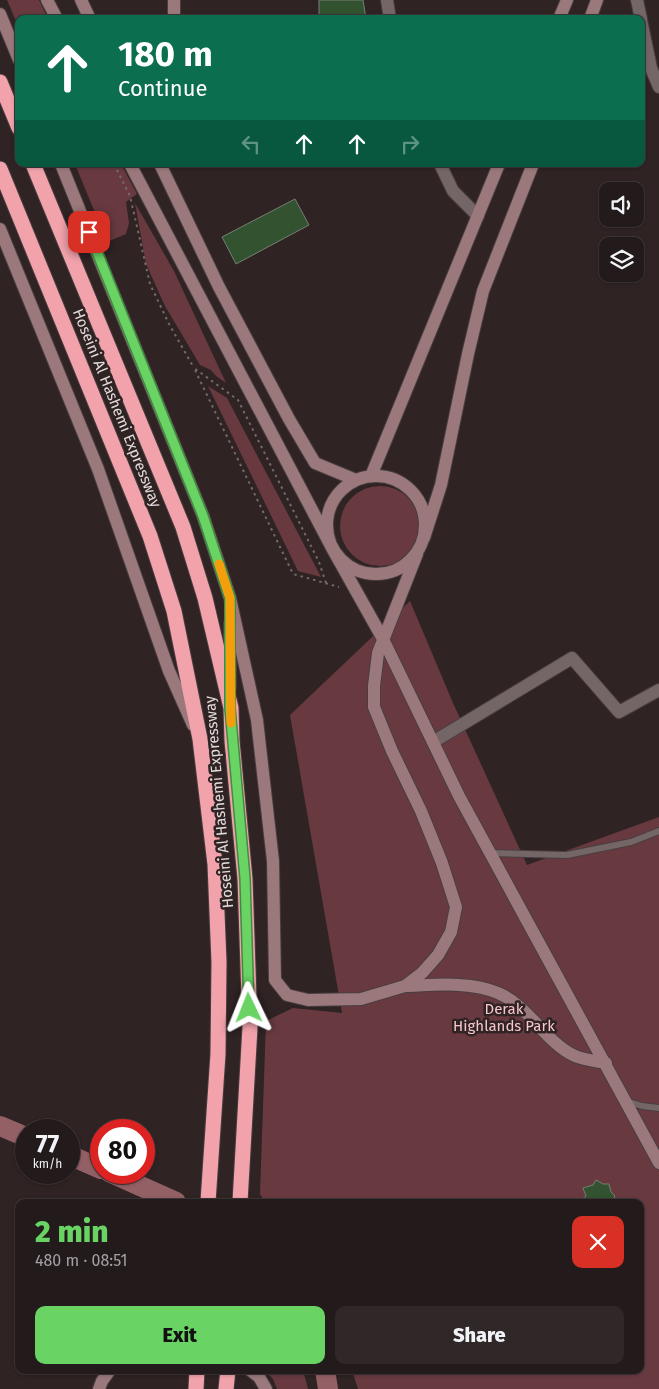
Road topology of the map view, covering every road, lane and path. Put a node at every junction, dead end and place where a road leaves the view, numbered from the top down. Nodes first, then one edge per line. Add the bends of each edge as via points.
1 (47, 0) edge
2 (81, 0) edge
3 (174, 0) edge
4 (387, 0) edge
5 (567, 0) edge
6 (597, 0) edge
7 (637, 0) edge
8 (0, 14) edge
9 (55, 15) edge
10 (88, 15) edge
11 (174, 15) edge
12 (389, 15) edge
13 (561, 15) edge
14 (591, 15) edge
15 (640, 15) edge
16 (645, 39) edge
17 (15, 50) edge
18 (0, 82) edge
19 (659, 88) edge
20 (15, 118) edge
21 (34, 167) edge
22 (62, 167) edge
23 (116, 167) edge
24 (132, 167) edge
25 (161, 167) edge
26 (170, 167) edge
27 (441, 167) edge
28 (499, 167) edge
29 (532, 167) edge
30 (0, 169) edge
31 (170, 185) junction
32 (478, 216) junction
33 (0, 229) edge
34 (194, 368) junction
35 (289, 419) junction
36 (270, 429) junction
37 (371, 476) junction
38 (356, 480) junction
39 (424, 538) junction
40 (332, 548) junction
41 (417, 554) junction
42 (326, 583) junction
43 (356, 591) junction
44 (230, 598) junction
45 (383, 638) junction
46 (659, 690) edge
47 (230, 708) junction
48 (200, 739) junction
49 (433, 742) junction
50 (659, 831) edge
51 (490, 853) junction
52 (406, 986) junction
53 (606, 1063) junction
54 (624, 1101) junction
55 (659, 1108) edge
56 (659, 1163) edge
57 (208, 1199) edge
58 (240, 1199) edge
59 (107, 1374) edge
60 (197, 1374) edge
61 (228, 1374) edge
62 (254, 1374) edge
63 (99, 1389) edge
64 (196, 1389) edge
65 (226, 1389) edge
66 (266, 1389) edge

1 - 9 street
2 - 10 street
3 - 11 street
4 - 12 street
5 - 13 street
6 - 14 street
7 - 15 street
8 - 17 street
16 - 19 street
18 - 20 highway
21 - 47 highway, Hoseini Al Hashemi Expressway via 183,527 205,598
22 - 44 street via 203,516
23 - 34 path via 130,196 150,284
24 - 36 street
25 - 31 street
26 - 31 street
27 - 32 street via 453,191
28 - 32 street
29 - 39 street via 483,291 441,485
30 - 48 highway, Hoseini Al Hashemi Expressway via 150,536 174,611
31 - 35 street via 219,287
32 - 37 street
33 - 48 street via 98,469 169,670
34 - 42 path via 238,400 319,562
34 - 42 path via 294,574
35 - 36 street
35 - 38 street via 315,463
36 - 40 street
37 - 38 street
37 - 39 street via 387,477 414,493 426,521
38 - 40 street via 333,501 327,531
39 - 41 street
40 - 41 street via 342,561 358,572 373,575 390,573 405,566
40 - 43 street
41 - 45 street
42 - 43 path
43 - 45 street
44 - 47 street
44 - 52 street via 258,730 273,861 275,980 287,995 308,1000 361,999
45 - 49 street
45 - 52 street via 375,672 374,707 439,854 456,907 451,932 438,955
46 - 49 street via 619,712 572,658
47 - 58 highway, Hoseini Al Hashemi Expressway via 245,878 250,1027
48 - 57 highway, Hoseini Al Hashemi Expressway via 215,864 219,962 218,1054
49 - 51 street
50 - 51 lane via 631,842 567,854
51 - 53 street
52 - 53 street via 472,986 498,993 519,1006 558,1045 576,1057
53 - 54 street
54 - 55 lane
54 - 56 street
59 - 63 street
60 - 64 highway
61 - 65 highway
62 - 66 street

